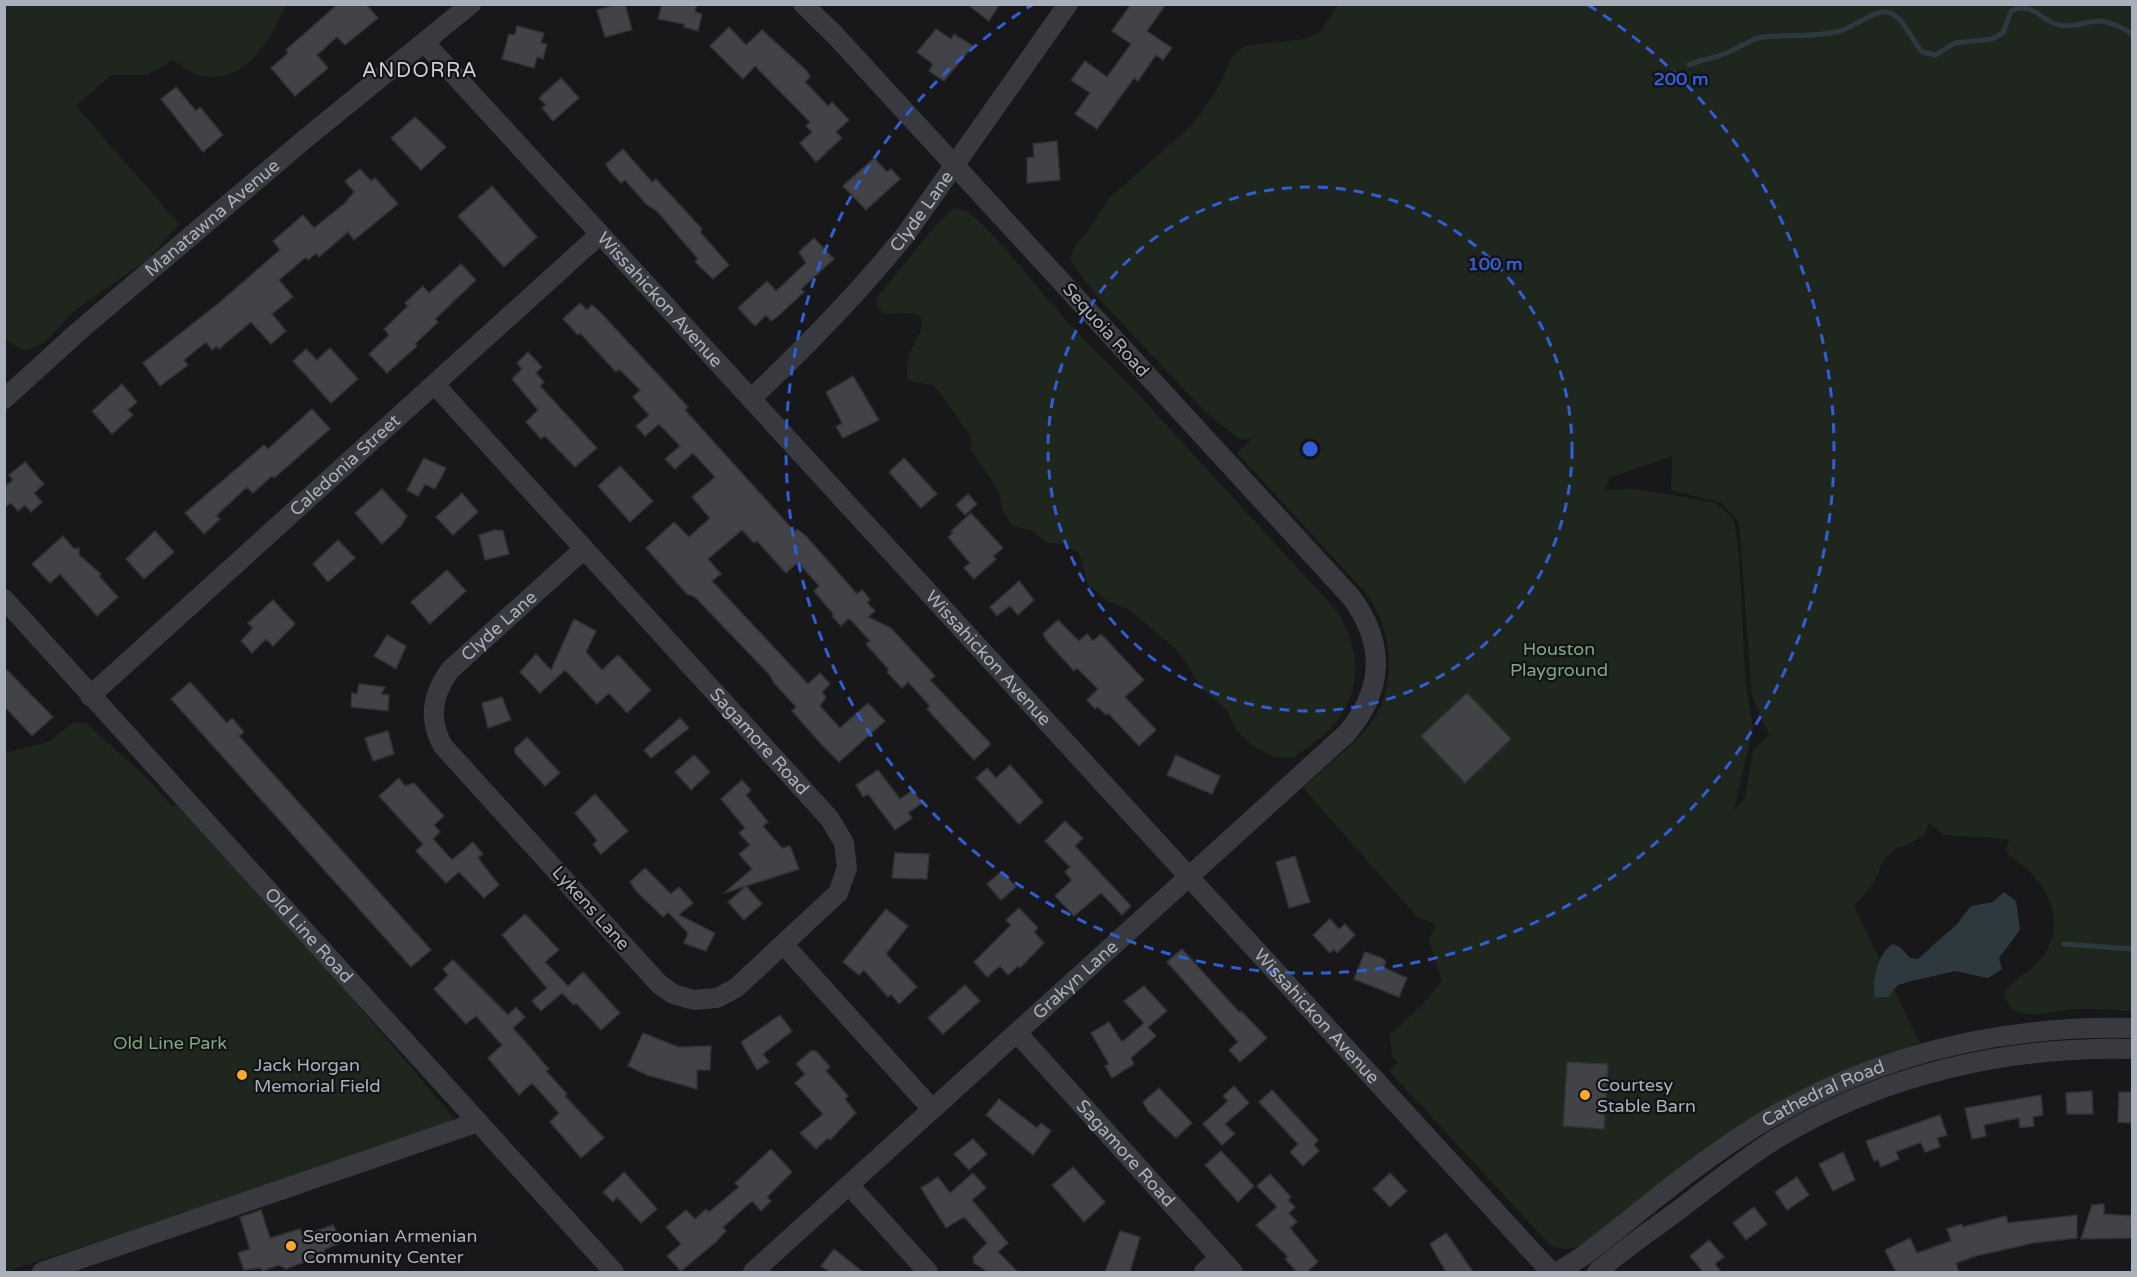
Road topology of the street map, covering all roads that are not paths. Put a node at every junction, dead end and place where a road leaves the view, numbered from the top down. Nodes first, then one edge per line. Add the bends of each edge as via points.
1 (471, 4) edge
2 (803, 4) edge
3 (1068, 4) edge
4 (425, 43) junction
5 (955, 165) junction
6 (599, 235) junction
7 (435, 385) junction
8 (7, 390) edge
9 (751, 399) junction
10 (584, 549) junction
11 (4, 599) edge
12 (1375, 673) joint
13 (90, 696) junction
14 (433, 717) joint
15 (1190, 878) junction
16 (784, 945) junction
17 (2133, 1028) edge
18 (2048, 1030) junction
19 (1017, 1034) junction
20 (2133, 1049) edge
21 (2050, 1051) junction
22 (932, 1109) junction
23 (478, 1122) junction
24 (849, 1185) junction
25 (1226, 1265) edge
26 (42, 1272) edge
27 (615, 1272) edge
28 (753, 1272) edge
29 (928, 1272) edge
30 (1204, 1272) edge
31 (1551, 1272) edge
32 (1558, 1272) edge
33 (1597, 1272) edge

1 - 4 street
2 - 5 street, Sequoia Road
3 - 5 street, Clyde Lane
4 - 6 street, Wissahickon Avenue
4 - 8 street, Manatawna Avenue via 320,126
5 - 9 street, Clyde Lane via 863,286
5 - 12 street, Sequoia Road via 1351,597 1370,627
6 - 7 street, Caledonia Street
6 - 9 street, Wissahickon Avenue
7 - 10 street, Sagamore Road
7 - 13 street, Caledonia Street
9 - 15 street, Wissahickon Avenue
10 - 14 street, Clyde Lane via 450,670 436,692
10 - 16 street, Sagamore Road via 838,831 847,854 844,880 828,904
11 - 13 street, Old Line Road
12 - 15 street, Grakyn Lane via 1367,705 1346,734
13 - 23 street, Old Line Road
14 - 16 street, Lykens Lane via 444,746 665,989 682,998 717,998 736,987
15 - 19 street, Grakyn Lane
15 - 31 street, Wissahickon Avenue
16 - 22 street
17 - 18 street, Cathedral Road
18 - 21 street
18 - 32 street, Cathedral Road via 1936,1048 1865,1071 1825,1089 1737,1139
19 - 22 street, Grakyn Lane
19 - 25 street, Sagamore Road
20 - 21 street, Cathedral Road
21 - 33 street, Cathedral Road via 1985,1060 1902,1081 1814,1118 1742,1161
22 - 24 street, Grakyn Lane
23 - 26 street
23 - 27 street, Old Line Road
24 - 28 street, Grakyn Lane
24 - 29 street
25 - 30 street

